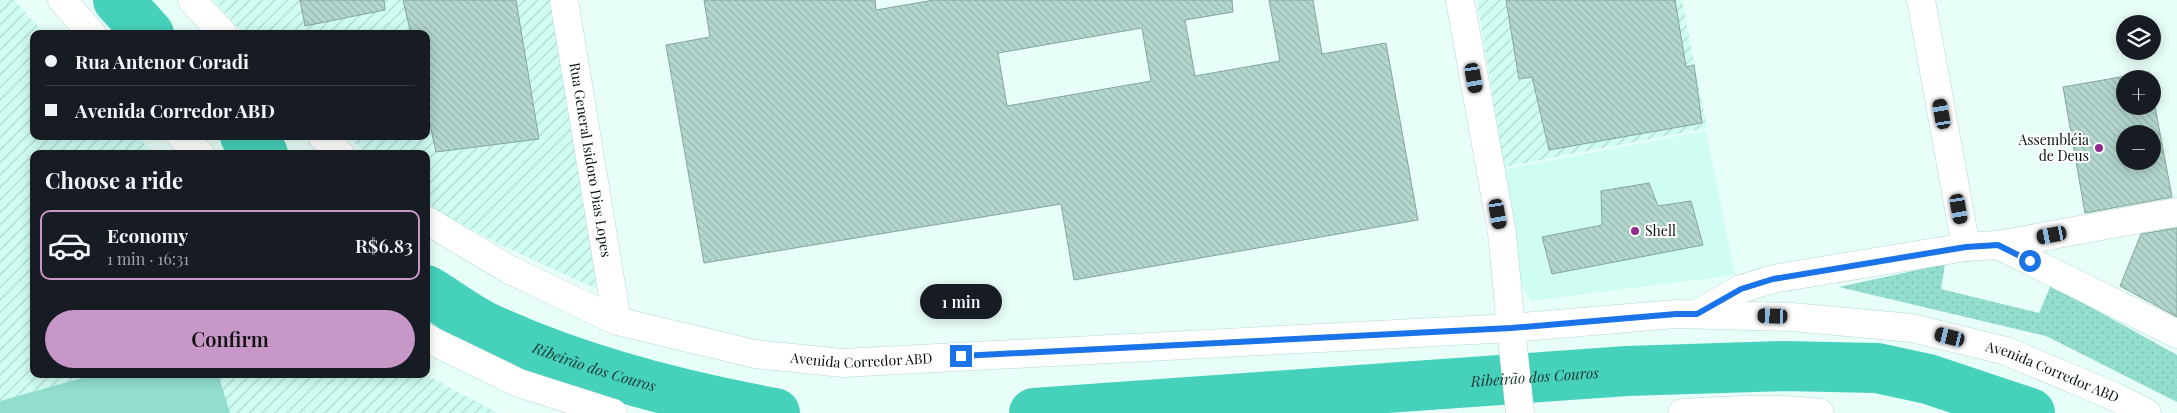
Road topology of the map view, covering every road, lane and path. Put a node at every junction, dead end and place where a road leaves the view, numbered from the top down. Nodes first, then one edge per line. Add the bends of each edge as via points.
1 (62, 0) edge
2 (192, 0) edge
3 (564, 0) edge
4 (1460, 0) edge
5 (1921, 0) edge
6 (88, 30) edge
7 (219, 30) edge
8 (185, 140) edge
9 (326, 140) edge
10 (196, 150) edge
11 (336, 150) edge
12 (2177, 212) edge
13 (430, 222) edge
14 (1998, 245) junction
15 (1966, 247) junction
16 (1697, 314) junction
17 (617, 321) junction
18 (2177, 334) edge
19 (1512, 337) junction
20 (430, 340) edge
21 (1519, 407) edge
22 (612, 413) edge
23 (1682, 413) edge
24 (1820, 413) edge
25 (2147, 413) edge

1 - 6 main road
2 - 7 main road
3 - 17 main road, Rua General Isidoro Dias Lopes
4 - 19 main road via 1502,233
5 - 15 main road
8 - 10 main road
9 - 11 main road
12 - 14 main road
13 - 17 main road, Avenida Corredor ABD via 510,270
14 - 15 main road
14 - 18 main road
15 - 16 main road via 1773,279 1741,289
16 - 19 main road, Avenida Corredor ABD via 1676,314
16 - 25 main road, Avenida Corredor ABD via 1792,316 1912,328 2006,351
17 - 19 main road, Avenida Corredor ABD via 755,354 843,362
19 - 21 main road
20 - 22 main road via 519,383
23 - 24 main road via 1739,409 1793,409

